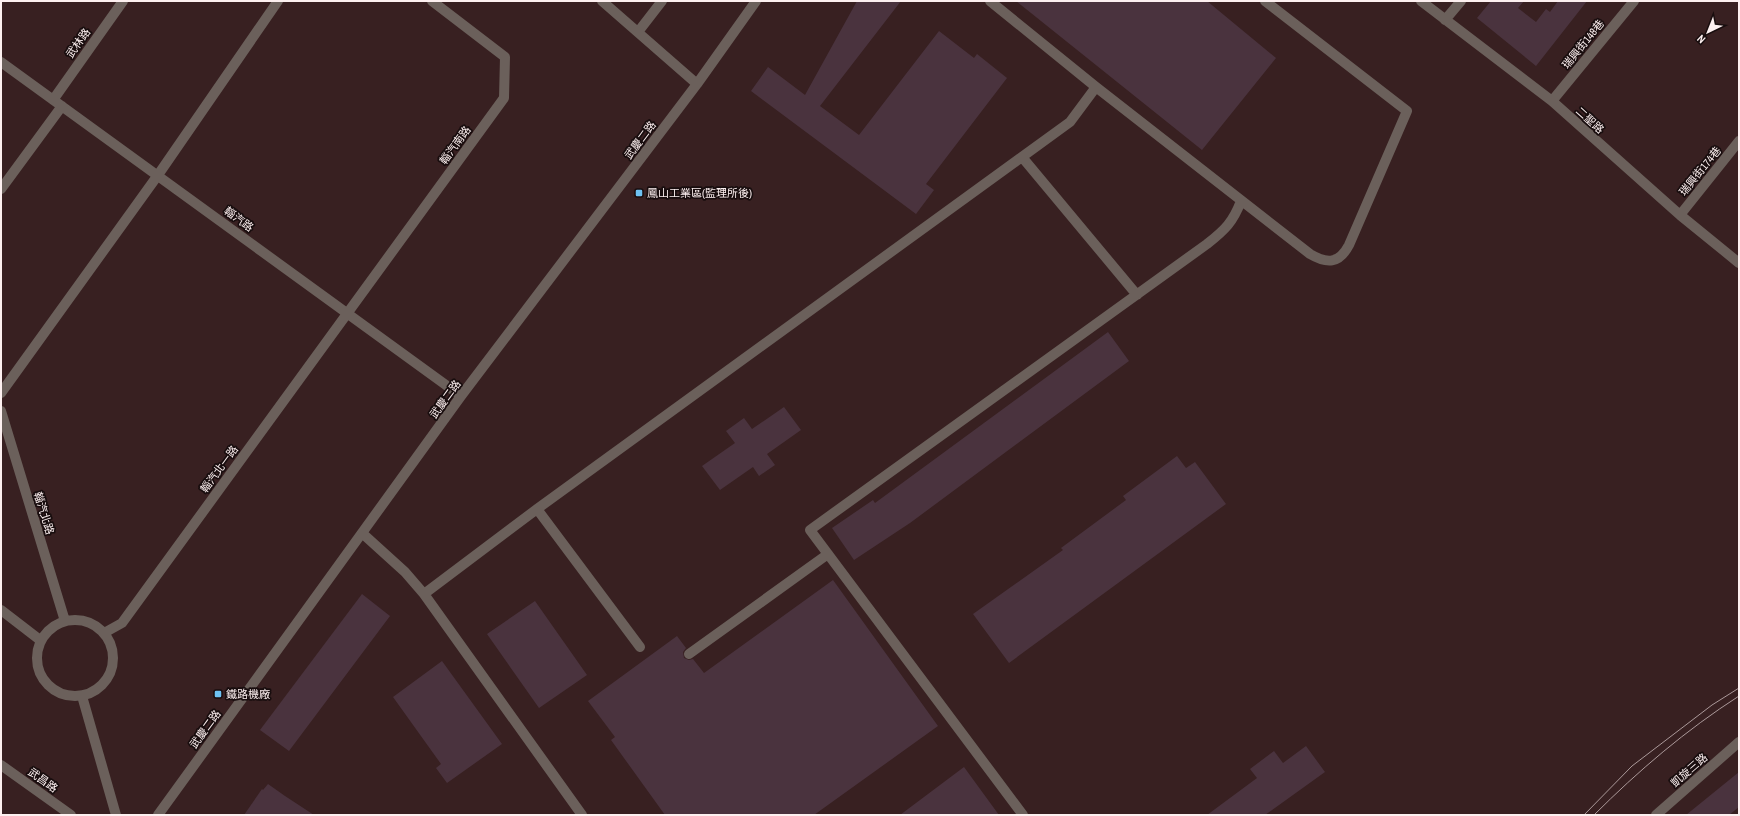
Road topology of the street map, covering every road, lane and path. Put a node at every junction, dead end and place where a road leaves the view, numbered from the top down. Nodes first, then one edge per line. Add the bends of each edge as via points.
1 (123, 1) edge
2 (278, 1) edge
3 (432, 1) edge
4 (602, 1) edge
5 (662, 1) edge
6 (756, 1) edge
7 (990, 1) edge
8 (1265, 1) edge
9 (1421, 1) edge
10 (1461, 1) edge
11 (1634, 1) edge
12 (1445, 20) junction
13 (638, 32) junction
14 (1, 62) edge
15 (697, 84) junction
16 (1096, 87) junction
17 (53, 100) junction
18 (1552, 101) junction
19 (62, 106) junction
20 (1739, 141) edge
21 (1022, 157) junction
22 (158, 175) junction
23 (1, 189) edge
24 (1241, 201) junction
25 (1680, 215) junction
26 (1739, 263) edge
27 (1137, 294) junction
28 (348, 312) junction
29 (1, 393) edge
30 (461, 396) junction
31 (1, 411) edge
32 (537, 509) junction
33 (362, 533) junction
34 (828, 554) junction
35 (424, 594) junction
36 (1, 610) edge
37 (65, 621) junction
38 (104, 633) junction
39 (40, 640) junction
40 (640, 648) dead end
41 (689, 654) dead end
42 (82, 696) junction
43 (1739, 742) edge
44 (1, 765) edge
45 (71, 815) edge
46 (116, 815) edge
47 (158, 815) edge
48 (582, 815) edge
49 (1023, 815) edge
50 (1656, 815) edge

1 - 17 street, 武林路
2 - 22 street
3 - 28 street, 輜汽南路 via 505,57 504,98
4 - 13 street
5 - 13 street
6 - 15 street, 武慶二路
7 - 16 street
8 - 24 street via 1407,111 1344,255 1334,260 1323,261 1310,254
9 - 12 street, 二聖路
10 - 12 street
11 - 18 street, 瑞興街148巷
12 - 18 street, 二聖路
13 - 15 street
14 - 17 street, 輜汽路
15 - 30 street, 武慶二路
16 - 21 street via 1070,122
16 - 24 street
17 - 19 street, 輜汽路
18 - 25 street, 二聖路
19 - 22 street, 輜汽路
19 - 23 street
20 - 25 street, 瑞興街174巷
21 - 27 street
21 - 32 street
22 - 28 street, 輜汽路
22 - 29 street
24 - 27 street via 1234,218 1222,233
25 - 26 street, 二聖路
27 - 34 street via 810,530
28 - 30 street, 輜汽路
28 - 38 street, 輜汽北一路 via 122,623
30 - 33 street, 武慶二路
31 - 37 street, 輜汽北路
32 - 35 street
32 - 40 street
33 - 35 street via 409,576
33 - 47 street, 武慶二路
34 - 41 street
34 - 49 street
35 - 48 street
36 - 39 street
37 - 38 street via 79,620 94,625
37 - 39 street via 51,628
38 - 42 street via 112,647 113,663 109,675 97,689
39 - 42 street via 36,663 43,679 52,689 66,695
42 - 46 street
43 - 50 street, 凱旋三路
44 - 45 street, 武昌路

